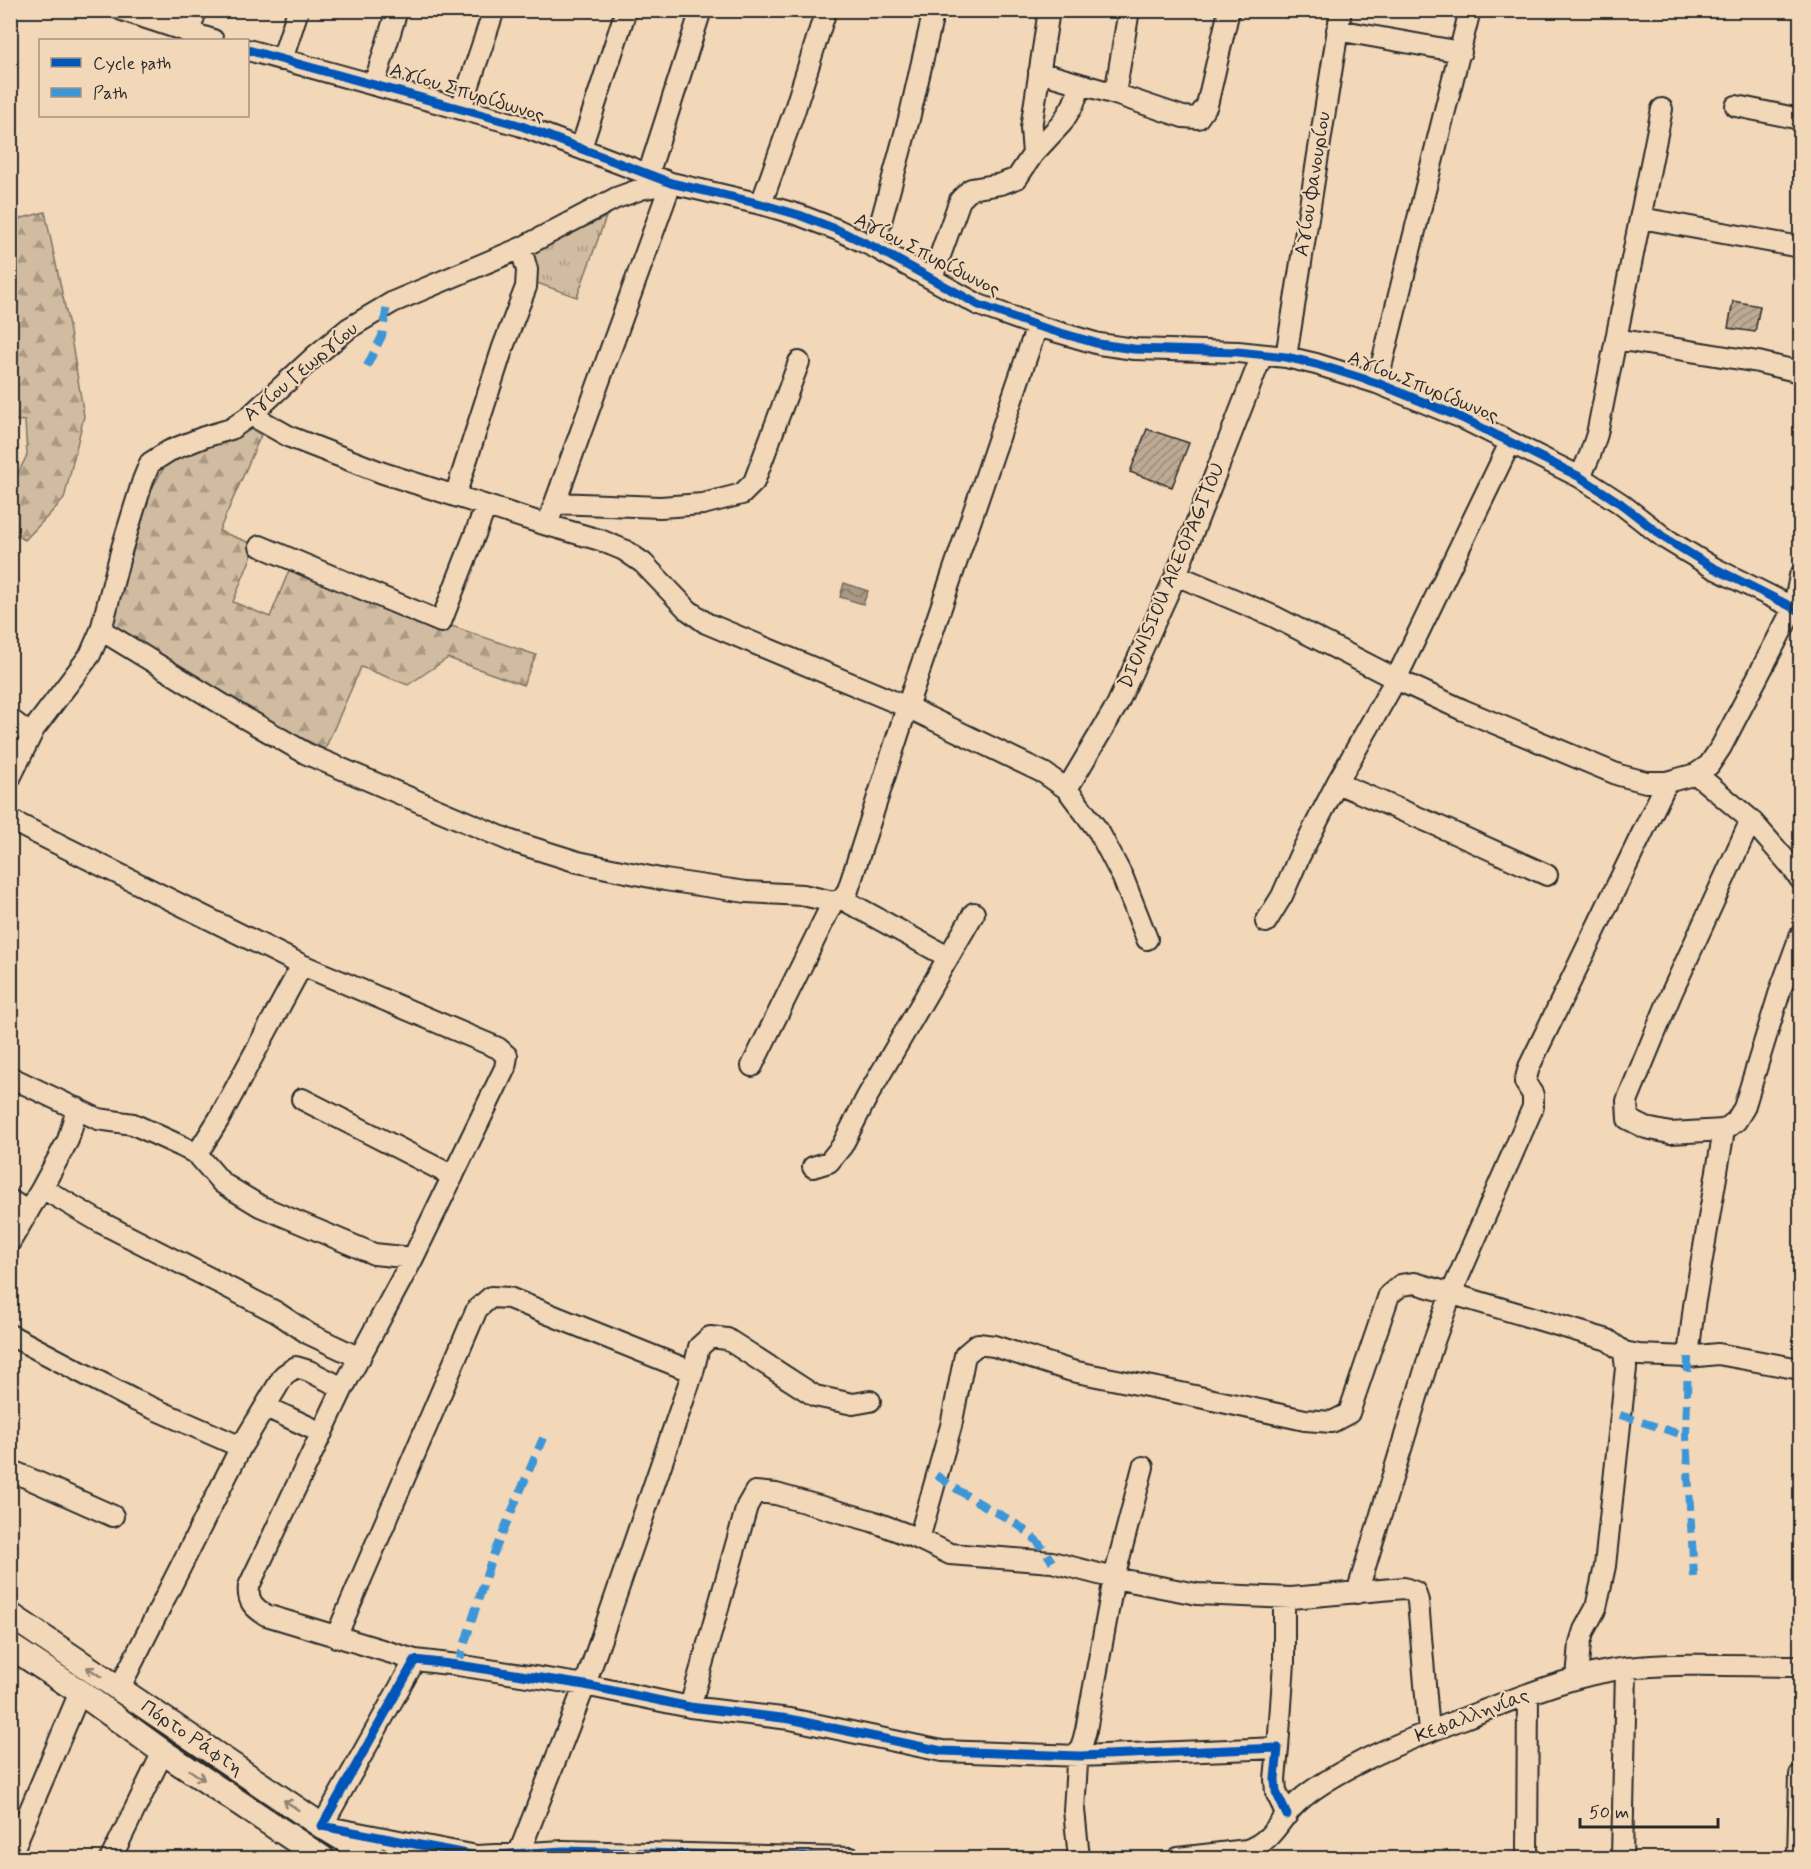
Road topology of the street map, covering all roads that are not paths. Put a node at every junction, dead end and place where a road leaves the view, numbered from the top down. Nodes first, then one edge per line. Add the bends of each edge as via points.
1 (122, 10) edge
2 (196, 10) edge
3 (298, 10) edge
4 (397, 10) edge
5 (494, 10) edge
6 (626, 10) edge
7 (701, 10) edge
8 (826, 10) edge
9 (934, 10) edge
10 (1049, 10) edge
11 (1129, 10) edge
12 (1229, 10) edge
13 (1341, 10) edge
14 (1470, 10) edge
15 (1337, 30) junction
16 (189, 34) junction
17 (209, 39) edge
18 (249, 50) edge
19 (1461, 52) junction
20 (282, 60) junction
21 (1039, 72) junction
22 (374, 84) junction
23 (1081, 84) junction
24 (1114, 94) junction
25 (1736, 106) dead end
26 (461, 109) junction
27 (1662, 109) dead end
28 (1800, 119) edge
29 (582, 148) junction
30 (1032, 153) junction
31 (627, 166) junction
32 (648, 175) junction
33 (671, 183) junction
34 (616, 198) junction
35 (760, 204) junction
36 (1641, 218) junction
37 (874, 247) junction
38 (1800, 247) edge
39 (521, 248) junction
40 (932, 278) junction
41 (1037, 326) junction
42 (1616, 339) junction
43 (1262, 355) junction
44 (1286, 357) junction
45 (799, 362) dead end
46 (1800, 372) edge
47 (1377, 383) junction
48 (251, 416) junction
49 (1510, 443) junction
50 (1580, 477) junction
51 (455, 496) junction
52 (555, 502) junction
53 (486, 506) junction
54 (547, 525) junction
55 (260, 546) dead end
56 (1176, 575) junction
57 (1800, 576) edge
58 (1797, 609) edge
59 (101, 630) junction
60 (1396, 679) junction
61 (907, 707) junction
62 (10, 719) edge
63 (32, 735) junction
64 (1696, 774) junction
65 (10, 778) edge
66 (1667, 782) junction
67 (1337, 783) junction
68 (1067, 789) junction
69 (10, 819) edge
70 (1751, 820) junction
71 (1547, 875) dead end
72 (1800, 879) edge
73 (837, 900) junction
74 (974, 913) dead end
75 (1266, 922) dead end
76 (1800, 936) edge
77 (1147, 939) dead end
78 (948, 957) junction
79 (303, 965) junction
80 (752, 1066) dead end
81 (10, 1077) edge
82 (302, 1099) dead end
83 (77, 1108) junction
84 (1724, 1130) junction
85 (196, 1154) junction
86 (813, 1167) dead end
87 (453, 1176) junction
88 (42, 1188) junction
89 (10, 1200) edge
90 (28, 1212) junction
91 (10, 1242) edge
92 (413, 1258) junction
93 (1451, 1294) junction
94 (10, 1335) edge
95 (1624, 1352) junction
96 (360, 1358) junction
97 (1688, 1358) junction
98 (1800, 1369) edge
99 (693, 1372) junction
100 (343, 1388) junction
101 (870, 1401) dead end
102 (266, 1407) junction
103 (322, 1433) junction
104 (241, 1447) junction
105 (1143, 1467) dead end
106 (10, 1470) edge
107 (112, 1516) dead end
108 (919, 1539) junction
109 (1114, 1578) junction
110 (1357, 1593) junction
111 (1284, 1598) junction
112 (10, 1615) edge
113 (336, 1637) junction
114 (10, 1646) edge
115 (415, 1660) junction
116 (1800, 1666) edge
117 (1626, 1669) junction
118 (1577, 1678) junction
119 (585, 1685) junction
120 (119, 1689) junction
121 (80, 1692) junction
122 (1528, 1694) junction
123 (690, 1707) junction
124 (1429, 1731) junction
125 (1278, 1748) junction
126 (163, 1752) junction
127 (1080, 1756) junction
128 (1800, 1775) edge
129 (1287, 1815) junction
130 (322, 1826) junction
131 (518, 1856) edge
132 (10, 1857) edge
133 (111, 1858) edge
134 (322, 1858) edge
135 (375, 1858) edge
136 (830, 1858) edge
137 (851, 1858) edge
138 (1079, 1858) edge
139 (1183, 1858) edge
140 (1527, 1858) edge
141 (1622, 1858) edge
142 (1798, 1858) edge

1 - 16 street
2 - 16 street
3 - 20 street
4 - 22 street
5 - 26 street
6 - 29 street
7 - 32 street
8 - 35 street
9 - 37 street
10 - 21 street
11 - 24 street
12 - 24 street via 1208,105 1198,118 1183,117
13 - 15 street, Αγίου Φανουρίου
14 - 19 street
15 - 19 street
15 - 44 street, Αγίου Φανουρίου
16 - 17 street
18 - 20 street, Αγίου Σπυρίδωνος
19 - 47 street
20 - 22 street, Αγίου Σπυρίδωνος
21 - 23 street
21 - 30 street via 1031,129
22 - 26 street, Αγίου Σπυρίδωνος
23 - 24 street
23 - 30 street via 1062,123
25 - 28 street
26 - 29 street, Αγίου Σπυρίδωνος
27 - 36 street
29 - 31 street, Αγίου Σπυρίδωνος
30 - 40 street via 1017,178 971,189 960,200
31 - 32 street, Αγίου Σπυρίδωνος
31 - 34 street
32 - 33 street, Αγίου Σπυρίδωνος
33 - 34 street, Αγίου Γεωργίου
33 - 35 street, Αγίου Σπυρίδωνος
33 - 52 street
34 - 39 street, Αγίου Γεωργίου
35 - 37 street, Αγίου Σπυρίδωνος via 799,215
36 - 38 street
36 - 42 street
37 - 40 street, Αγίου Σπυρίδωνος
39 - 48 street, Αγίου Γεωργίου via 393,302 349,328
39 - 51 street via 527,270 526,287
40 - 41 street, Αγίου Σπυρίδωνος via 979,305
41 - 43 street, Αγίου Σπυρίδωνος via 1099,344 1134,349
41 - 61 street
42 - 46 street
42 - 50 street via 1597,434
43 - 44 street, Αγίου Σπυρίδωνος
43 - 56 street, DIONISIOU AREOPAGITOU
44 - 47 street, Αγίου Σπυρίδωνος
45 - 52 street via 754,482 742,494 703,504 660,507
47 - 49 street, Αγίου Σπυρίδωνος via 1462,418
48 - 51 street via 333,454
48 - 59 street, Αγίου Γεωργίου via 231,429 169,451 150,463
49 - 50 street, Αγίου Σπυρίδωνος
49 - 60 street
50 - 58 street, Αγίου Σπυρίδωνος via 1712,567
51 - 53 street
52 - 54 street
53 - 54 street
53 - 55 street via 441,622
54 - 61 street via 624,550 706,623
56 - 60 street via 1273,616
56 - 68 street, DIONISIOU AREOPAGITOU via 1118,705
57 - 58 street
58 - 64 street via 1721,747
59 - 63 street, Αγίου Γεωργίου via 90,656
59 - 73 street via 307,754 511,841 578,862 665,880
60 - 66 street via 1619,775 1646,782
60 - 67 street
61 - 68 street via 1044,773
61 - 73 street via 848,890
62 - 63 street
63 - 65 street, Αγίου Γεωργίου
64 - 66 street
64 - 70 street
66 - 93 street via 1528,1067 1525,1082 1533,1095 1533,1107
67 - 71 street
67 - 75 street
68 - 77 street via 1109,850
69 - 79 street
70 - 72 street
70 - 84 street via 1627,1101 1628,1119 1646,1128 1670,1133
73 - 78 street
73 - 80 street
74 - 78 street
76 - 84 street via 1744,1108
78 - 86 street via 842,1146 829,1162
79 - 85 street
79 - 87 street via 498,1048 507,1056 505,1068
81 - 83 street
82 - 87 street
83 - 85 street via 98,1119 133,1125
83 - 88 street via 68,1140
84 - 97 street
85 - 92 street via 222,1184 260,1206 374,1254
87 - 92 street
88 - 90 street
88 - 96 street
89 - 90 street
90 - 91 street
92 - 96 street
93 - 95 street via 1608,1340
93 - 108 street via 1415,1283 1401,1285 1389,1295 1348,1413 1332,1422 1305,1420 1072,1371 978,1344 966,1355 951,1426
93 - 110 street
94 - 104 street via 132,1399
95 - 97 street
95 - 118 street via 1626,1368 1605,1566 1596,1608 1580,1643
96 - 100 street
97 - 98 street via 1718,1354
99 - 101 street via 699,1347 710,1337 727,1339 815,1396 853,1404
99 - 113 street via 509,1298 491,1297 477,1309
99 - 119 street
100 - 102 street via 296,1367 284,1376
100 - 103 street
102 - 103 street
102 - 104 street
103 - 113 street via 248,1595 266,1615
104 - 120 street
105 - 109 street
106 - 107 street
108 - 109 street via 950,1554 1052,1562
108 - 123 street via 872,1521 776,1494 755,1492 747,1506
109 - 111 street via 1197,1594
109 - 127 street
110 - 111 street
110 - 124 street via 1404,1588 1415,1592
111 - 125 street
120 -> 112 main road, Πόρτο Ράφτη
113 - 115 street
114 - 121 main road, Πόρτο Ράφτη
115 - 119 street
115 - 130 street
116 - 117 street, Κεφαλληνίας via 1672,1665
117 - 118 street, Κεφαλληνίας
117 - 141 street
118 - 122 street, Κεφαλληνίας
119 - 123 street
119 - 131 street
130 -> 120 main road, Πόρτο Ράφτη
121 - 126 main road, Πόρτο Ράφτη
121 - 132 street
122 - 124 street, Κεφαλληνίας
122 - 140 street
123 - 127 street via 790,1719 942,1751
124 - 129 street, Κεφαλληνίας via 1311,1790
125 - 127 street
125 - 129 street via 1276,1792
126 - 133 street
126 -> 134 main road, Πόρτο Ράφτη
127 - 138 street via 1074,1810
128 - 142 street
129 - 139 street, Κεφαλληνίας via 1272,1835 1256,1847
130 - 131 street via 477,1856
130 - 135 main road, Πόρτο Ράφτη
131 - 136 street via 564,1851
136 - 137 street

